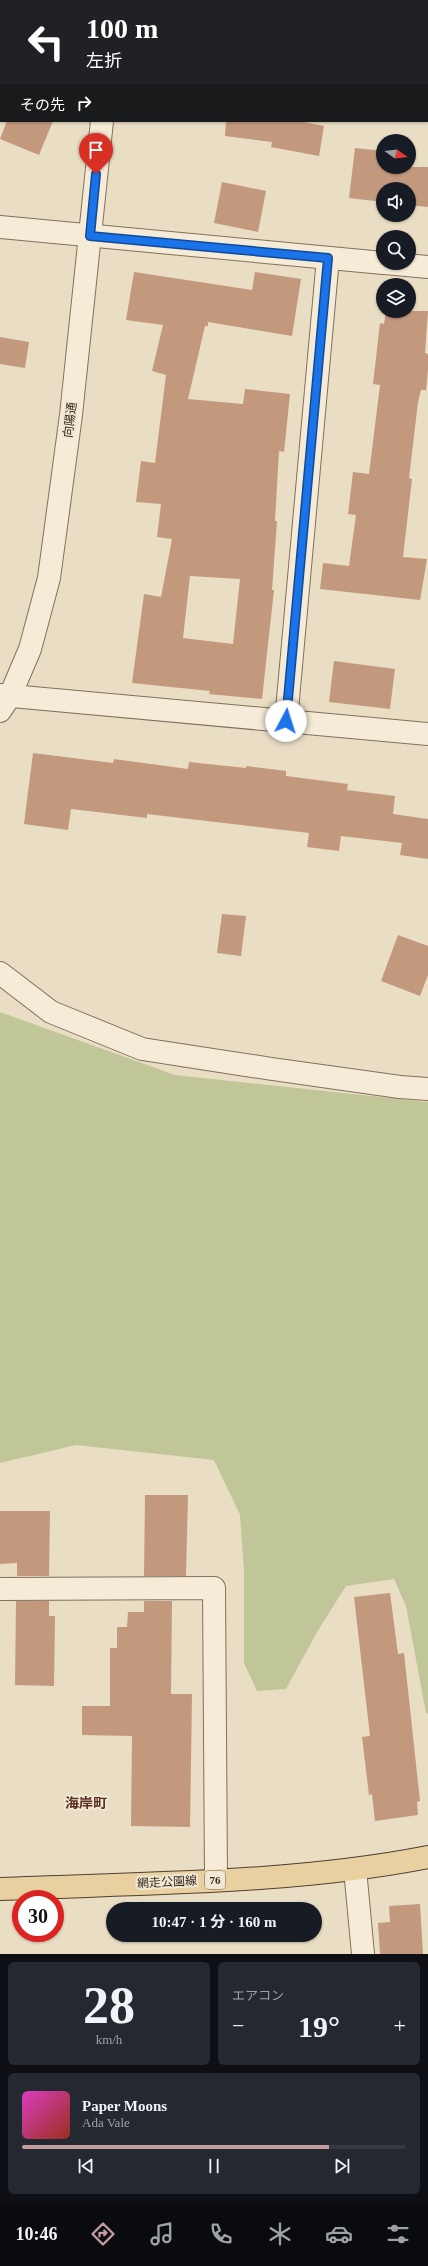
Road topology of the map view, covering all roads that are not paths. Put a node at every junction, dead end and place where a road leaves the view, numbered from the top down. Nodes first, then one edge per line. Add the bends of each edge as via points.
1 (102, 122) edge
2 (0, 227) edge
3 (90, 236) junction
4 (328, 258) junction
5 (376, 262) edge
6 (416, 266) edge
7 (428, 267) edge
8 (3, 701) edge
9 (286, 721) junction
10 (428, 734) edge
11 (0, 973) edge
12 (428, 1089) edge
13 (0, 1589) edge
14 (428, 1857) edge
15 (355, 1868) junction
16 (216, 1880) junction
17 (0, 1889) edge
18 (363, 1954) edge

1 - 3 street, 向陽通
2 - 3 street
3 - 4 street
3 - 8 street, 向陽通 via 71,415 49,578 30,649
4 - 5 street
4 - 9 street
6 - 7 street
8 - 9 street
9 - 10 street
11 - 12 street via 51,1012 142,1049
13 - 16 street via 214,1588
14 - 15 main road, 網走公園線 / 76
15 - 16 main road, 網走公園線 / 76
15 - 18 street
16 - 17 main road, 網走公園線 / 76

